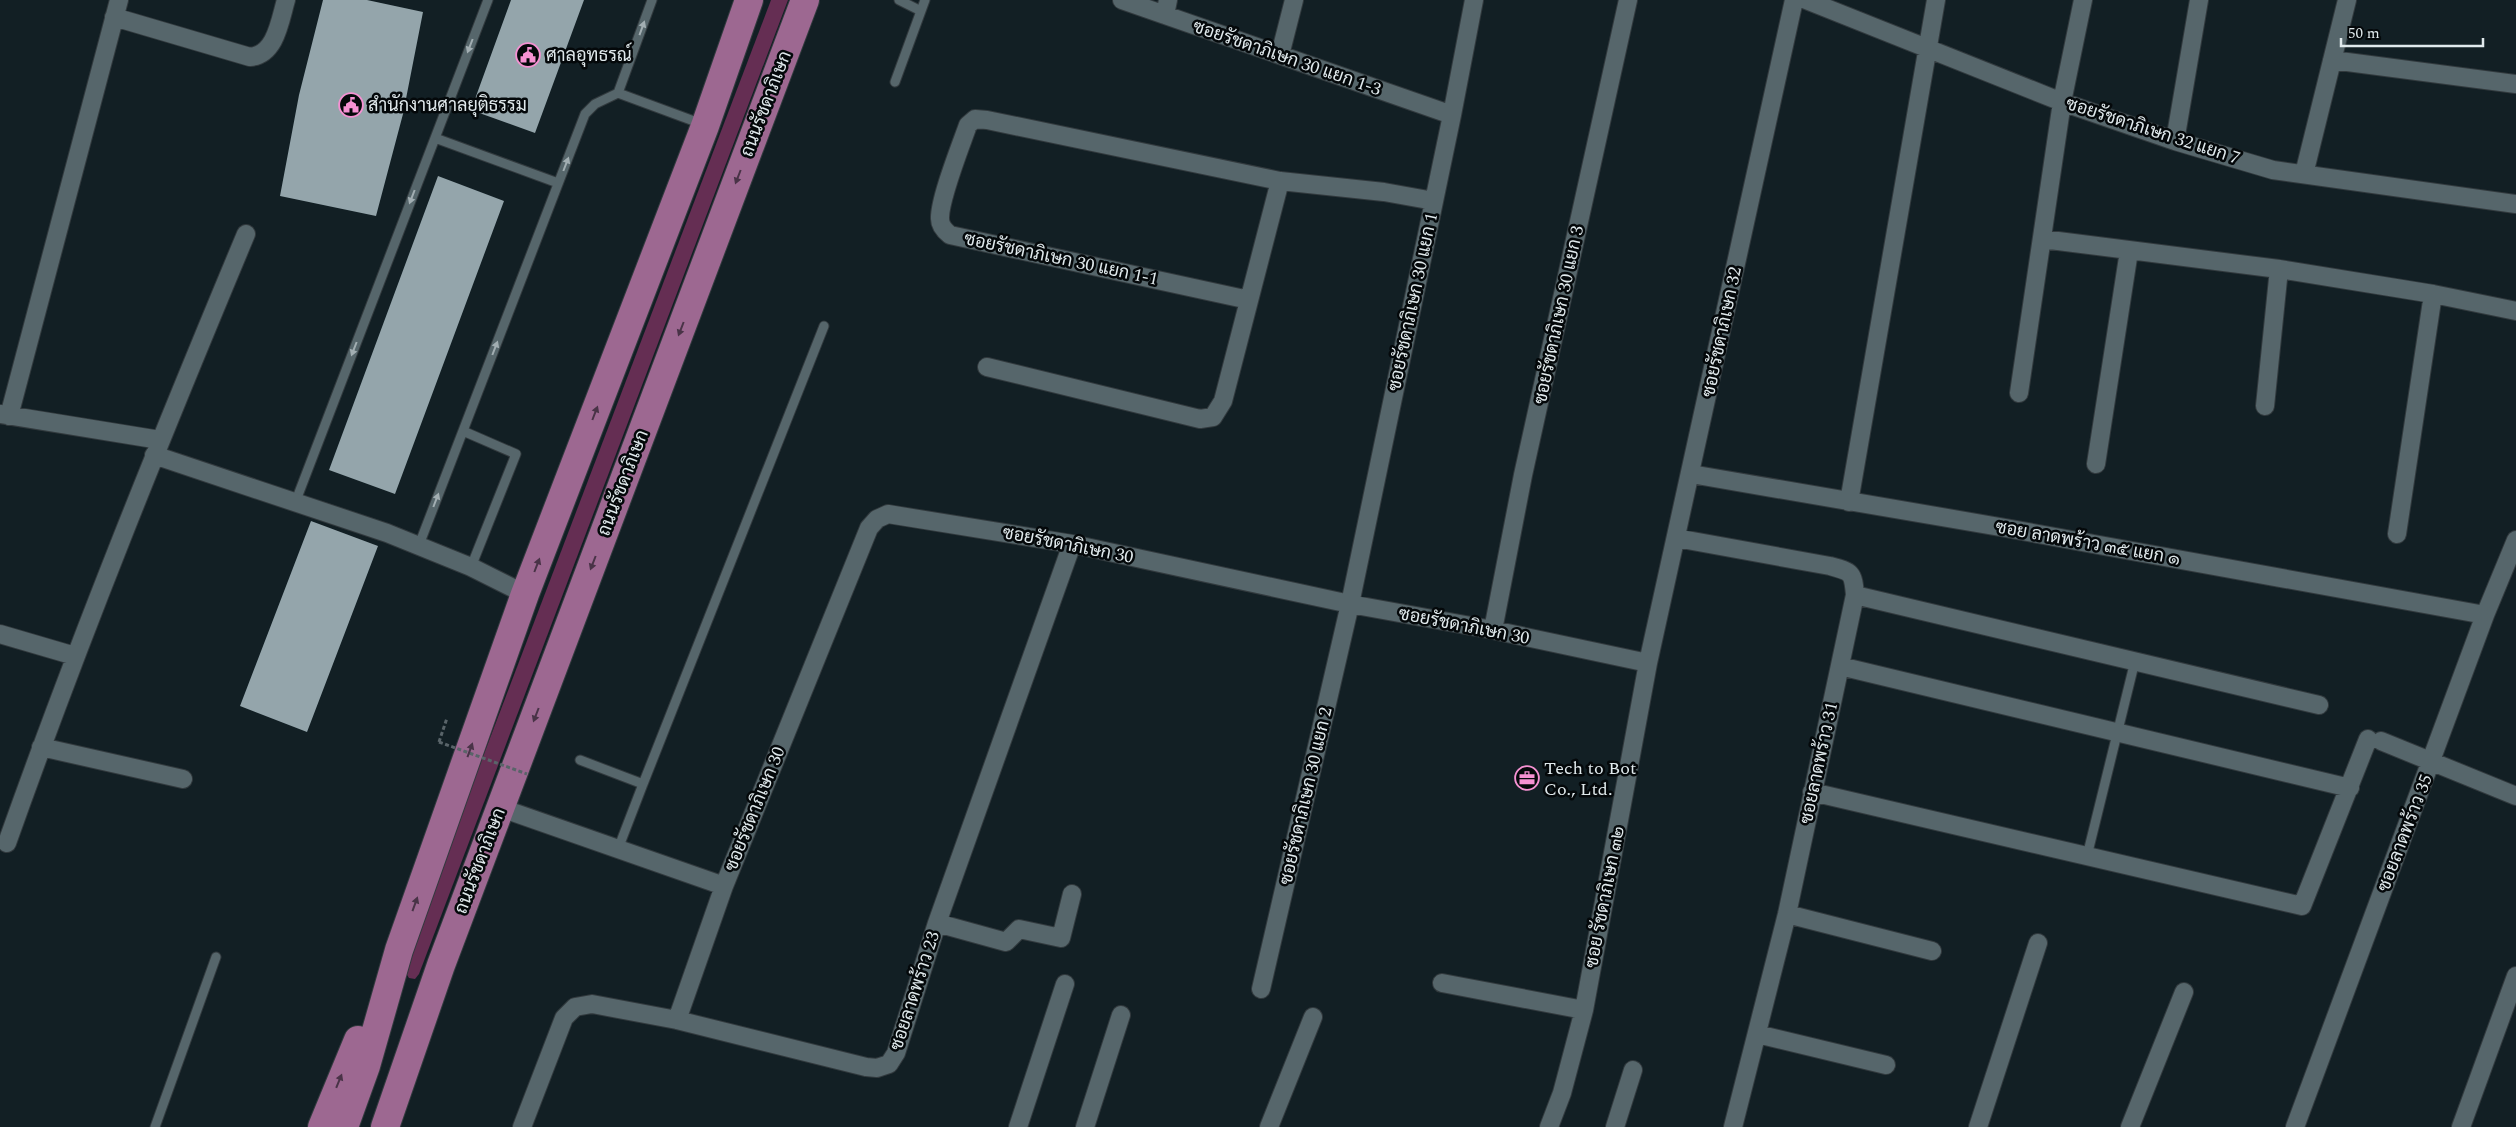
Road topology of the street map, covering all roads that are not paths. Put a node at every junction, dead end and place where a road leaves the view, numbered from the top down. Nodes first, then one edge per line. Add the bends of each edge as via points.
1 (286, 0) edge
2 (488, 0) edge
3 (652, 0) edge
4 (749, 0) edge
5 (805, 0) edge
6 (899, 0) edge
7 (925, 0) edge
8 (1122, 0) edge
9 (1294, 0) edge
10 (1474, 0) edge
11 (1628, 0) edge
12 (1794, 0) edge
13 (1806, 0) edge
14 (1936, 0) edge
15 (2084, 0) edge
16 (2199, 0) edge
17 (2347, 0) edge
18 (116, 8) edge
19 (1166, 8) edge
20 (921, 11) junction
21 (1926, 46) junction
22 (1280, 55) junction
23 (2332, 60) junction
24 (895, 82) dead end
25 (2516, 84) edge
26 (618, 93) junction
27 (2062, 102) junction
28 (1452, 115) junction
29 (705, 126) junction
30 (435, 138) junction
31 (2174, 142) junction
32 (2304, 174) junction
33 (1280, 181) junction
34 (558, 183) junction
35 (1434, 200) junction
36 (2516, 204) edge
37 (246, 234) dead end
38 (2042, 239) junction
39 (2129, 251) junction
40 (2279, 269) junction
41 (2433, 294) junction
42 (1249, 300) junction
43 (2516, 311) edge
44 (824, 326) dead end
45 (987, 368) dead end
46 (2019, 393) dead end
47 (2265, 406) dead end
48 (5, 415) edge
49 (463, 431) junction
50 (157, 448) junction
51 (2096, 464) dead end
52 (1691, 474) junction
53 (1849, 502) junction
54 (295, 503) junction
55 (2397, 534) dead end
56 (1676, 538) junction
57 (2516, 540) edge
58 (1072, 544) junction
59 (419, 545) junction
60 (471, 567) junction
61 (526, 594) junction
62 (1855, 595) junction
63 (1350, 604) junction
64 (2485, 615) junction
65 (1493, 630) junction
66 (0, 634) edge
67 (75, 656) junction
68 (2135, 661) junction
69 (1648, 663) junction
70 (1840, 666) junction
71 (2319, 705) dead end
72 (2116, 732) junction
73 (41, 747) junction
74 (580, 760) dead end
75 (2432, 761) junction
76 (183, 779) dead end
77 (642, 784) junction
78 (2350, 788) junction
79 (1812, 792) junction
80 (2516, 796) edge
81 (501, 808) junction
82 (7, 843) dead end
83 (618, 849) junction
84 (2087, 856) junction
85 (724, 886) junction
86 (1072, 894) dead end
87 (1787, 914) junction
88 (937, 923) junction
89 (2038, 943) dead end
90 (399, 950) junction
91 (1932, 951) dead end
92 (216, 957) dead end
93 (441, 965) junction
94 (2516, 976) edge
95 (1442, 983) dead end
96 (1065, 984) dead end
97 (1261, 989) dead end
98 (2184, 992) dead end
99 (1584, 1010) junction
100 (1121, 1015) dead end
101 (1313, 1017) dead end
102 (677, 1020) junction
103 (1757, 1034) junction
104 (1886, 1065) dead end
105 (1633, 1070) dead end
106 (155, 1127) edge
107 (322, 1127) edge
108 (344, 1127) edge
109 (370, 1127) edge
110 (385, 1127) edge
111 (522, 1127) edge
112 (1018, 1127) edge
113 (1085, 1127) edge
114 (1269, 1127) edge
115 (1549, 1127) edge
116 (1615, 1127) edge
117 (1733, 1127) edge
118 (1978, 1127) edge
119 (2130, 1127) edge
120 (2295, 1127) edge
121 (2461, 1127) edge

1 - 18 street via 270,47 258,56 250,57
2 -> 30 lane
26 -> 3 lane
4 - 29 main road
5 -> 81 main road, ถนนรัชดาภิเษก
6 - 20 lane
7 - 20 lane
8 - 19 street, ซอยรัชดาภิเษก 30 แยก 1-3
9 - 22 street
10 - 28 street, ซอยรัชดาภิเษก 30 แยก 1
11 - 65 street, ซอยรัชดาภิเษก 30 แยก 3 via 1523,475
12 - 52 street, ซอยรัชดาภิเษก 32
13 - 21 street, ซอยรัชดาภิเษก 32 แยก 7
14 - 21 street
15 - 27 street
16 - 31 street
17 - 23 street
18 - 48 street
19 - 22 street, ซอยรัชดาภิเษก 30 แยก 1-3
20 - 24 lane
21 - 27 street, ซอยรัชดาภิเษก 32 แยก 7
21 - 53 street
22 - 28 street, ซอยรัชดาภิเษก 30 แยก 1-3
23 - 25 street
23 - 32 street
26 - 29 lane
34 -> 26 lane via 585,114 595,104
27 - 31 street, ซอยรัชดาภิเษก 32 แยก 7
27 - 38 street
28 - 35 street, ซอยรัชดาภิเษก 30 แยก 1
61 -> 29 main road
30 - 34 lane
30 -> 54 lane
31 - 32 street, ซอยรัชดาภิเษก 32 แยก 7 via 2273,170
32 - 36 street, ซอยรัชดาภิเษก 32 แยก 7
33 - 35 street, ซอยรัชดาภิเษก 30 แยก 1-1
33 - 42 street
33 - 42 street, ซอยรัชดาภิเษก 30 แยก 1-1 via 975,119 968,125 943,201 940,220 950,235
49 -> 34 lane
35 - 63 street, ซอยรัชดาภิเษก 30 แยก 1
37 - 50 street
38 - 39 street
38 - 46 street
39 - 40 street
39 - 51 street
40 - 41 street
40 - 47 street
41 - 43 street
41 - 55 street
42 - 45 street via 1223,401 1213,417 1200,418
44 - 77 lane
48 - 50 street
59 -> 49 lane
49 - 60 lane via 516,454
50 - 54 street
50 - 67 street
52 - 53 street, ซอย ลาดพร้าว ๓๕ แยก ๑
52 - 56 street, ซอยรัชดาภิเษก 32
53 - 64 street, ซอย ลาดพร้าว ๓๕ แยก ๑
54 - 59 street
56 - 62 street, ซอยลาดพร้าว 31 via 1849,571 1854,578
56 - 69 street, ซอยรัชดาภิเษก 32
57 - 64 street, ซอยลาดพร้าว 35
58 - 63 street, ซอยรัชดาภิเษก 30
58 - 85 street, ซอยรัชดาภิเษก 30 via 888,514 876,518 869,528
58 - 88 street, ซอยลาดพร้าว 23
59 - 60 street
60 - 61 street
90 -> 61 main road
62 - 68 street
62 - 70 street, ซอยลาดพร้าว 31
63 - 65 street, ซอยรัชดาภิเษก 30
63 - 97 street, ซอยรัชดาภิเษก 30 แยก 2
64 - 75 street, ซอยลาดพร้าว 35
65 - 69 street, ซอยรัชดาภิเษก 30
66 - 67 street
67 - 73 street
68 - 71 street
68 - 72 lane
69 - 99 street, ซอย รัชดาภิเษก ๓๒
70 - 72 street
70 - 79 street, ซอยลาดพร้าว 31
72 - 78 street
72 - 84 lane
73 - 76 street
73 - 82 street
74 - 77 lane
75 - 78 street via 2374,740
75 - 80 street
75 - 120 street, ซอยลาดพร้าว 35
77 - 83 lane
78 - 84 street via 2302,906
79 - 84 street
79 - 87 street, ซอยลาดพร้าว 31
81 - 83 street, ซอยรัชดาภิเษก 30
81 - 93 main road, ถนนรัชดาภิเษก
83 - 85 street, ซอยรัชดาภิเษก 30
85 - 102 street, ซอยรัชดาภิเษก 30
86 - 88 street via 1060,938 1019,929 1006,942
87 - 91 street
87 - 103 street, ซอยลาดพร้าว 31
88 - 102 street, ซอยลาดพร้าว 23 via 896,1053 889,1064 866,1067
89 - 118 street
107 -> 90 main road via 341,1077
90 - 108 main road via 366,1066
92 - 106 lane
93 - 109 main road, ถนนรัชดาภิเษก
93 - 110 main road, ถนนรัชดาภิเษก
94 - 121 street
95 - 99 street
96 - 112 street
98 - 119 street
99 - 115 street, ซอย รัชดาภิเษก ๓๒ via 1562,1093
100 - 113 street
101 - 114 street
102 - 111 street, ซอยลาดพร้าว 23 via 592,1004 576,1007 564,1018
103 - 104 street
103 - 117 street, ซอยลาดพร้าว 31
105 - 116 street

